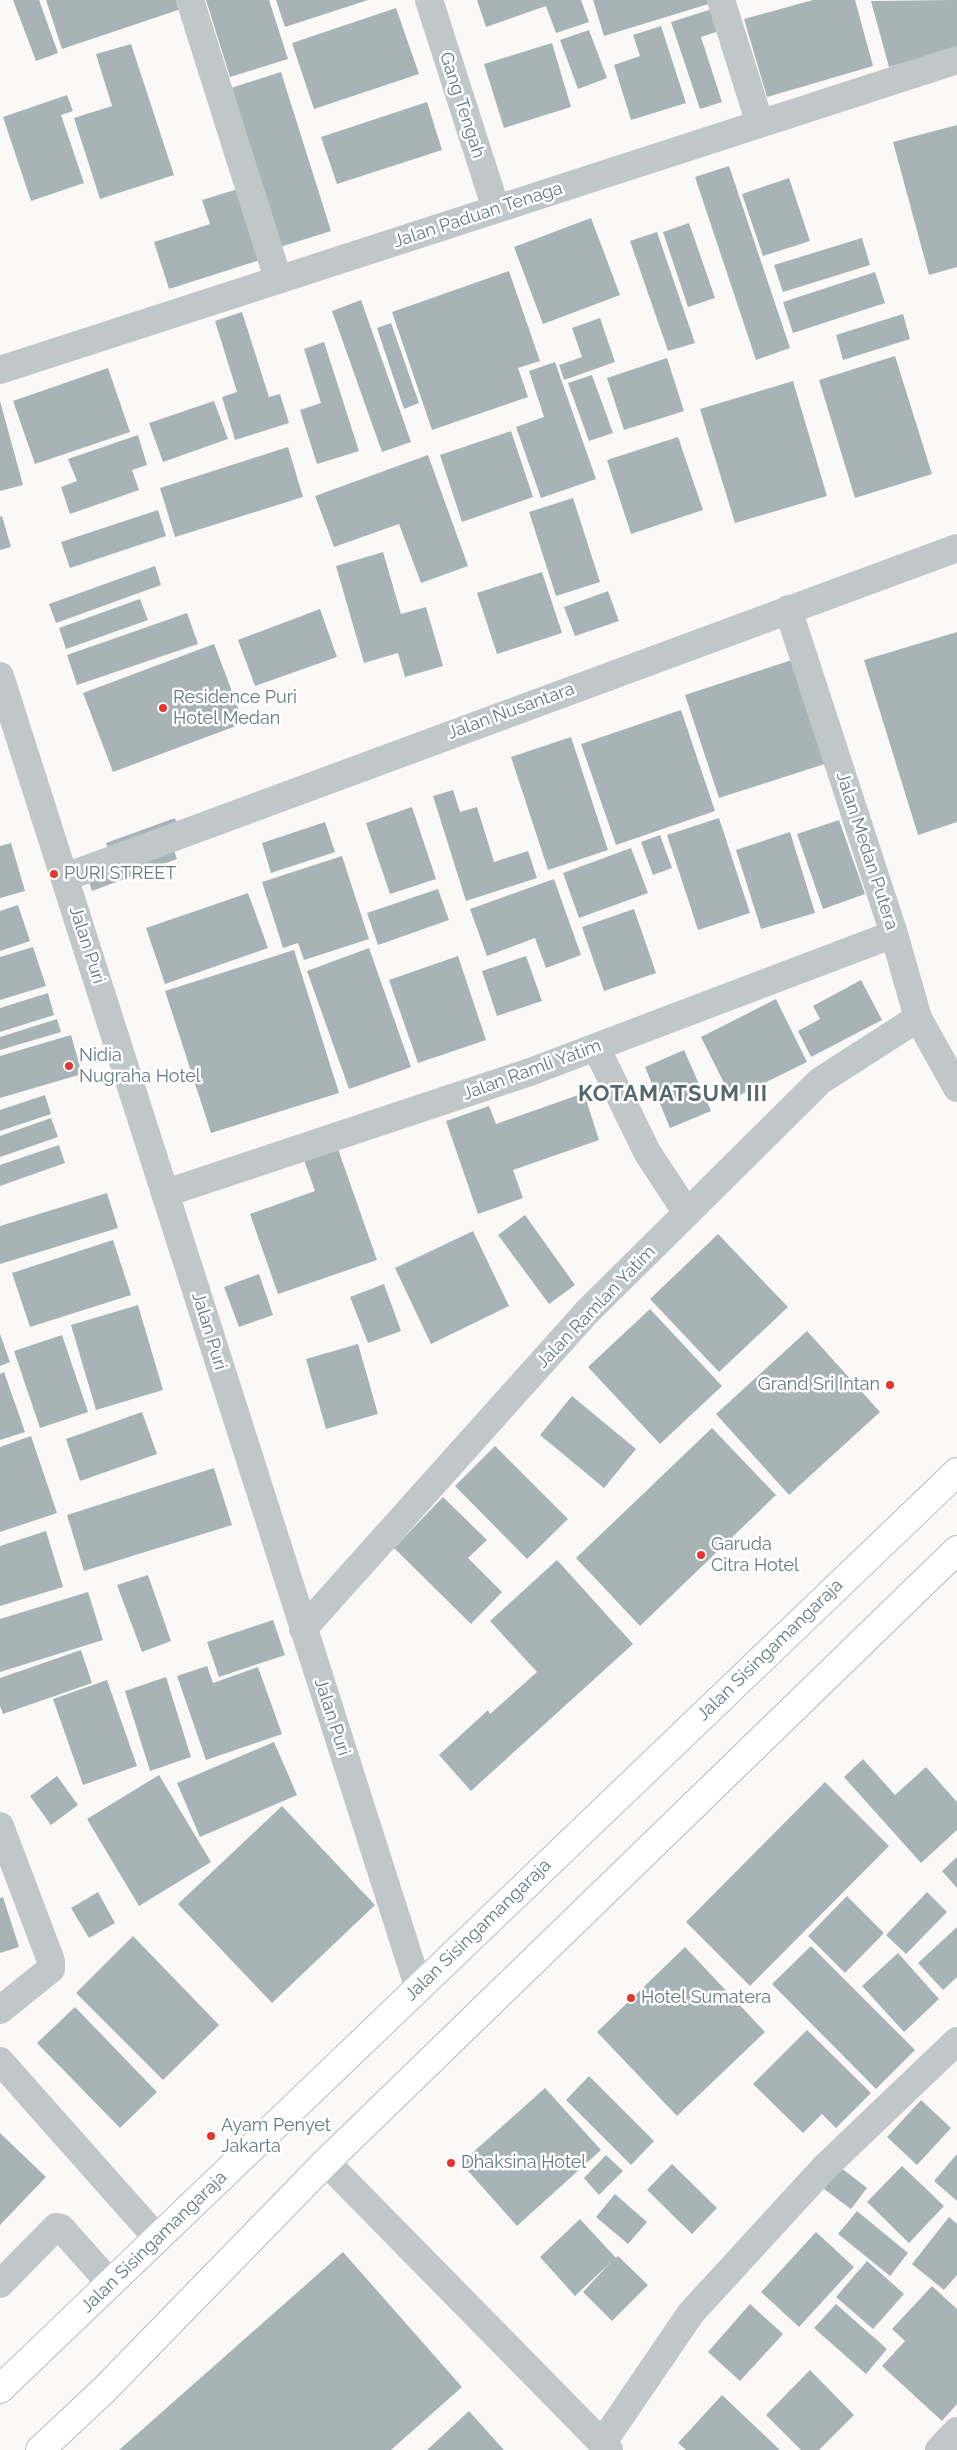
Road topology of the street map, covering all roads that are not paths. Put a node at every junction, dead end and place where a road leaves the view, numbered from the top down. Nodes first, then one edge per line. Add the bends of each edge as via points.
1 (190, 0) edge
2 (429, 0) edge
3 (721, 0) edge
4 (957, 60) edge
5 (760, 124) junction
6 (496, 209) junction
7 (278, 279) junction
8 (0, 370) edge
9 (957, 548) edge
10 (788, 609) junction
11 (0, 676) edge
12 (66, 877) junction
13 (894, 934) junction
14 (918, 1018) junction
15 (596, 1047) junction
16 (957, 1088) edge
17 (166, 1193) junction
18 (687, 1213) junction
19 (957, 1472) edge
20 (957, 1550) edge
21 (303, 1629) junction
22 (0, 1826) edge
23 (418, 1986) junction
24 (0, 2010) edge
25 (957, 2041) edge
26 (0, 2061) edge
27 (326, 2162) junction
28 (158, 2239) junction
29 (0, 2284) edge
30 (111, 2284) junction
31 (0, 2389) edge
32 (957, 2431) edge
33 (606, 2446) edge
34 (40, 2450) edge
35 (939, 2450) edge

1 - 7 street
2 - 6 street, Gang Tengah
3 - 5 street
4 - 5 street, Jalan Paduan Tenaga
5 - 6 street, Jalan Paduan Tenaga
6 - 7 street, Jalan Paduan Tenaga
7 - 8 street, Jalan Paduan Tenaga
9 - 10 street, Jalan Nusantara
10 - 12 street, Jalan Nusantara
10 - 13 street, Jalan Medan Putera
11 - 12 street, Jalan Puri
12 - 17 street, Jalan Puri
13 - 14 street, Jalan Medan Putera
13 - 15 street, Jalan Ramli Yatim
14 - 16 street, Jalan Medan Putera
14 - 18 street, Jalan Ramlan Yatim via 820,1081
15 - 17 street, Jalan Ramli Yatim
15 - 18 street via 647,1152
17 - 21 street, Jalan Puri
18 - 21 street, Jalan Ramlan Yatim via 587,1312
19 - 23 main road, Jalan Sisingamangaraja
20 - 27 main road
21 - 23 street, Jalan Puri
22 - 24 street via 51,1961 51,1969
23 - 28 main road, Jalan Sisingamangaraja
25 - 33 street via 824,2168 691,2313
26 - 28 street
27 - 33 street
27 - 34 main road via 104,2390
28 - 30 main road, Jalan Sisingamangaraja
29 - 30 street via 56,2227
30 - 31 main road, Jalan Sisingamangaraja
32 - 35 street

